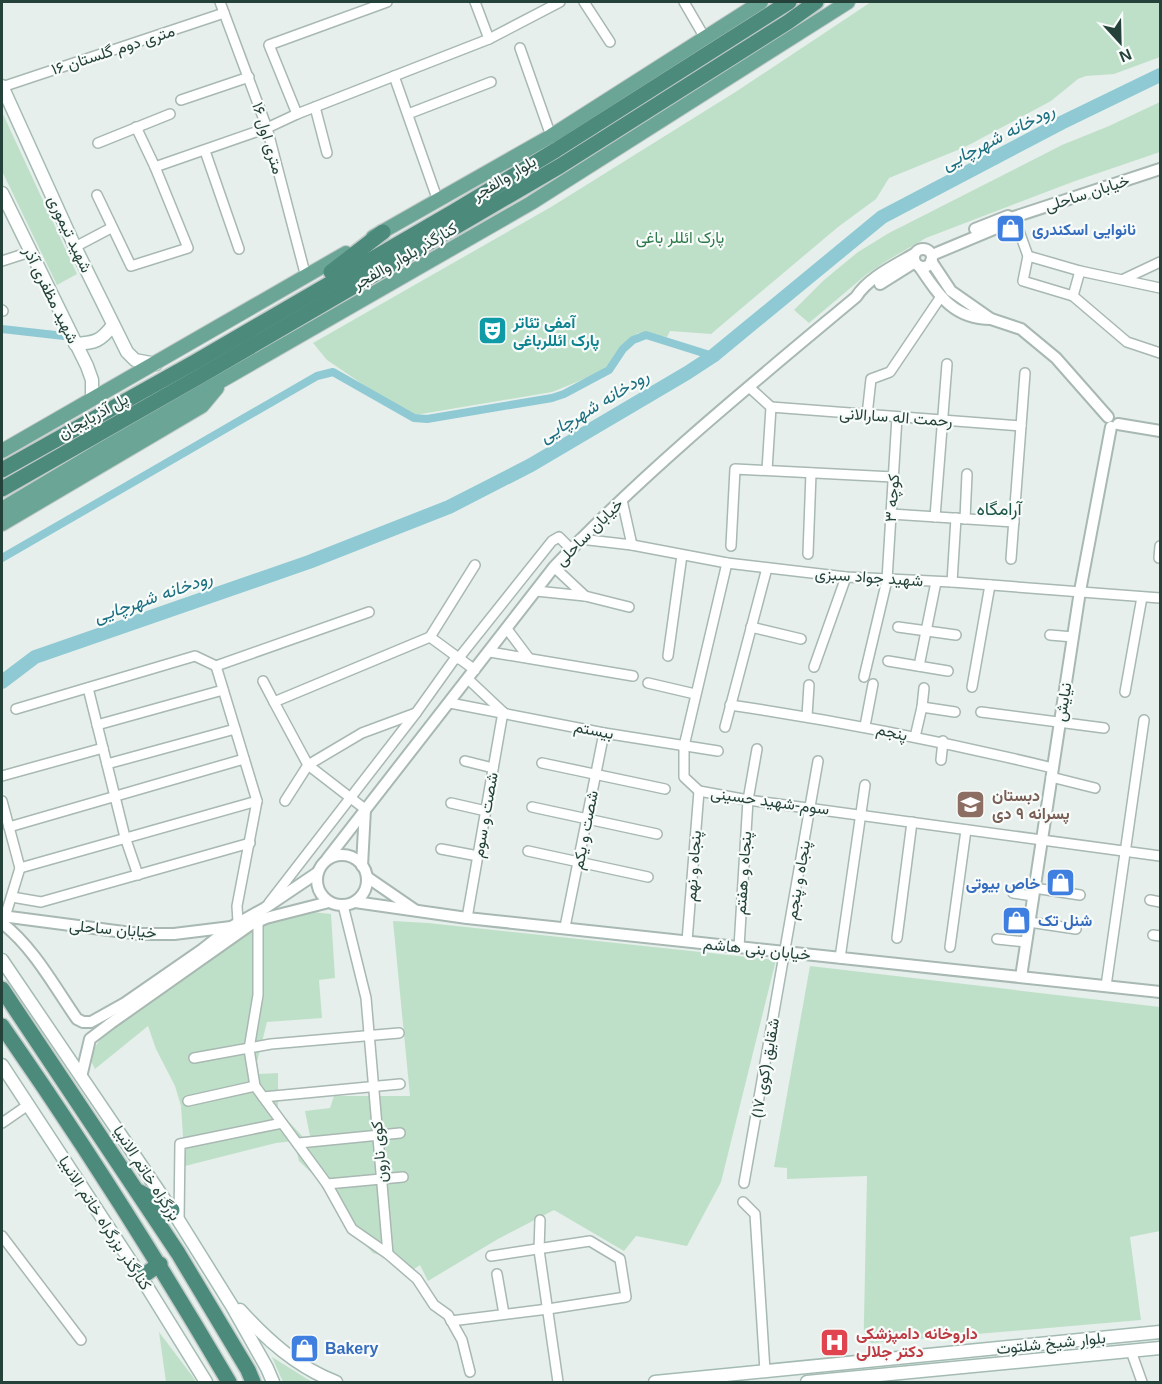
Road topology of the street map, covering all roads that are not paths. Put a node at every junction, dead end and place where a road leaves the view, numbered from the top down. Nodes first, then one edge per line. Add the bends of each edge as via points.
1 (220, 2) edge
2 (387, 2) edge
3 (475, 2) edge
4 (560, 2) edge
5 (584, 2) edge
6 (684, 2) edge
7 (761, 2) edge
8 (789, 2) edge
9 (816, 2) edge
10 (849, 2) edge
11 (224, 13) junction
12 (705, 38) junction
13 (489, 39) junction
14 (610, 42) dead end
15 (520, 48) dead end
16 (394, 76) junction
17 (249, 78) junction
18 (491, 82) dead end
19 (2, 86) edge
20 (182, 100) dead end
21 (315, 107) junction
22 (170, 114) dead end
23 (297, 114) junction
24 (408, 114) junction
25 (136, 127) junction
26 (267, 128) junction
27 (550, 136) junction
28 (98, 143) dead end
29 (205, 151) junction
30 (327, 153) dead end
31 (155, 167) junction
32 (1161, 169) edge
33 (2, 193) edge
34 (97, 195) dead end
35 (438, 201) junction
36 (1014, 217) junction
37 (111, 228) junction
38 (383, 232) junction
39 (75, 247) junction
40 (239, 249) dead end
41 (30, 252) junction
42 (930, 255) junction
43 (1028, 256) junction
44 (2, 261) edge
45 (916, 261) junction
46 (1161, 262) edge
47 (1080, 271) junction
48 (306, 277) junction
49 (1124, 279) junction
50 (1161, 288) edge
51 (345, 291) junction
52 (1074, 296) junction
53 (940, 298) junction
54 (287, 307) junction
55 (991, 319) junction
56 (113, 325) junction
57 (75, 344) junction
58 (1161, 353) edge
59 (263, 358) junction
60 (156, 364) junction
61 (947, 364) dead end
62 (199, 368) junction
63 (1025, 373) dead end
64 (221, 382) junction
65 (749, 387) junction
66 (92, 399) junction
67 (771, 407) junction
68 (867, 415) junction
69 (897, 417) junction
70 (942, 420) junction
71 (1112, 423) junction
72 (1021, 426) junction
73 (1161, 431) edge
74 (2, 451) edge
75 (2, 470) edge
76 (767, 470) junction
77 (811, 473) junction
78 (967, 474) dead end
79 (893, 477) junction
80 (2, 489) edge
81 (622, 500) junction
82 (2, 509) edge
83 (891, 514) junction
84 (934, 517) junction
85 (960, 519) junction
86 (1014, 522) junction
87 (2, 524) edge
88 (580, 539) junction
89 (632, 545) junction
90 (731, 546) dead end
91 (1161, 546) edge
92 (571, 549) junction
93 (808, 554) dead end
94 (682, 555) junction
95 (1011, 558) dead end
96 (1160, 558) edge
97 (727, 563) junction
98 (475, 565) dead end
99 (554, 567) junction
100 (767, 568) junction
101 (846, 577) junction
102 (886, 580) junction
103 (936, 582) junction
104 (952, 582) junction
105 (990, 585) junction
106 (536, 591) junction
107 (1080, 591) junction
108 (585, 596) junction
109 (1142, 597) junction
110 (1161, 598) edge
111 (629, 607) dead end
112 (369, 612) dead end
113 (751, 627) junction
114 (898, 627) dead end
115 (507, 629) junction
116 (926, 631) junction
117 (956, 635) dead end
118 (1050, 635) dead end
119 (430, 637) junction
120 (1073, 637) junction
121 (801, 639) dead end
122 (490, 652) junction
123 (668, 656) dead end
124 (528, 657) junction
125 (457, 658) junction
126 (888, 661) dead end
127 (216, 666) junction
128 (919, 666) junction
129 (814, 667) dead end
130 (948, 671) dead end
131 (472, 675) junction
132 (633, 676) dead end
133 (864, 677) dead end
134 (263, 681) dead end
135 (648, 683) dead end
136 (873, 684) dead end
137 (808, 685) dead end
138 (972, 687) dead end
139 (88, 688) junction
140 (924, 688) dead end
141 (223, 690) junction
142 (1125, 692) dead end
143 (695, 694) junction
144 (274, 702) junction
145 (450, 703) junction
146 (730, 705) junction
147 (922, 707) junction
148 (16, 710) dead end
149 (503, 712) junction
150 (955, 712) dead end
151 (981, 712) dead end
152 (416, 713) junction
153 (807, 716) junction
154 (1144, 720) dead end
155 (1060, 721) junction
156 (97, 725) junction
157 (865, 726) junction
158 (725, 727) dead end
159 (1104, 728) dead end
160 (235, 729) junction
161 (604, 733) junction
162 (915, 737) junction
163 (943, 741) junction
164 (684, 746) junction
165 (103, 748) junction
166 (757, 749) dead end
167 (718, 751) dead end
168 (244, 759) junction
169 (941, 760) dead end
170 (818, 761) dead end
171 (465, 762) dead end
172 (542, 763) dead end
173 (107, 764) junction
174 (308, 765) junction
175 (493, 768) junction
176 (1052, 773) junction
177 (595, 775) junction
178 (2, 776) edge
179 (865, 785) dead end
180 (1095, 788) dead end
181 (665, 789) dead end
182 (699, 791) junction
183 (115, 797) junction
184 (351, 798) junction
185 (748, 800) junction
186 (2, 801) edge
187 (257, 801) junction
188 (285, 801) dead end
189 (451, 803) dead end
190 (532, 807) dead end
191 (810, 807) junction
192 (365, 809) junction
193 (486, 811) junction
194 (860, 814) junction
195 (587, 819) junction
196 (912, 822) junction
197 (9, 827) junction
198 (966, 830) junction
199 (657, 834) dead end
200 (125, 837) junction
201 (1042, 840) junction
202 (13, 842) junction
203 (250, 843) junction
204 (2, 845) edge
205 (441, 849) dead end
206 (528, 851) dead end
207 (1126, 852) junction
208 (478, 856) junction
209 (1161, 856) edge
210 (327, 860) junction
211 (578, 862) junction
212 (20, 868) junction
213 (364, 871) junction
214 (317, 873) junction
215 (138, 875) junction
216 (648, 877) dead end
217 (1034, 892) junction
218 (1013, 893) dead end
219 (1080, 895) dead end
220 (12, 897) junction
221 (1150, 900) dead end
222 (329, 902) junction
223 (355, 902) junction
224 (1161, 902) edge
225 (343, 905) junction
226 (265, 908) junction
227 (417, 912) junction
228 (467, 918) junction
229 (3, 919) edge
230 (258, 922) junction
231 (1029, 922) junction
232 (236, 927) junction
233 (565, 927) junction
234 (1076, 929) dead end
235 (192, 932) junction
236 (897, 938) dead end
237 (998, 939) dead end
238 (687, 941) junction
239 (1026, 942) junction
240 (739, 947) junction
241 (950, 947) dead end
242 (203, 950) junction
243 (785, 952) junction
244 (840, 958) junction
245 (2, 960) edge
246 (2, 970) edge
247 (1021, 977) junction
248 (1106, 986) junction
249 (2, 989) edge
250 (1161, 992) edge
251 (19, 1015) junction
252 (83, 1022) junction
253 (2, 1026) edge
254 (399, 1033) dead end
255 (369, 1035) junction
256 (90, 1039) junction
257 (249, 1049) junction
258 (194, 1058) dead end
259 (2, 1065) edge
260 (81, 1077) junction
261 (400, 1084) dead end
262 (255, 1086) junction
263 (373, 1086) junction
264 (263, 1097) junction
265 (188, 1101) dead end
266 (28, 1105) junction
267 (2, 1123) edge
268 (282, 1123) junction
269 (116, 1130) junction
270 (400, 1133) dead end
271 (378, 1136) junction
272 (299, 1143) junction
273 (403, 1176) dead end
274 (381, 1179) junction
275 (744, 1183) dead end
276 (327, 1184) junction
277 (136, 1189) junction
278 (743, 1202) dead end
279 (175, 1216) junction
280 (540, 1220) dead end
281 (2, 1236) edge
282 (539, 1250) junction
283 (388, 1254) junction
284 (491, 1256) dead end
285 (160, 1264) junction
286 (497, 1274) dead end
287 (141, 1277) junction
288 (219, 1287) junction
289 (548, 1309) junction
290 (504, 1314) junction
291 (451, 1321) junction
292 (1161, 1332) edge
293 (81, 1340) dead end
294 (1161, 1348) edge
295 (1131, 1351) junction
296 (937, 1354) junction
297 (939, 1370) junction
298 (765, 1371) junction
299 (470, 1372) dead end
300 (720, 1379) edge
301 (206, 1383) edge
302 (230, 1383) edge
303 (253, 1383) edge
304 (273, 1383) edge
305 (336, 1383) edge
306 (558, 1383) edge
307 (655, 1383) edge
308 (807, 1383) edge
309 (1142, 1383) edge

1 - 11 street, ۱۶ متری اول
2 - 23 street via 269,45
3 - 13 street
4 - 13 street
5 - 14 street
6 - 12 street
7 - 12 main road, کنارگذر بلوار والفجر
8 - 54 highway, بلوار والفجر via 556,150
9 - 51 highway, بلوار والفجر via 560,165
10 - 59 main road, کنارگذر بلوار والفجر via 531,203
11 - 17 street, ۱۶ متری اول
11 - 19 street, ۱۶ متری دوم گلستان
12 - 27 main road, کنارگذر بلوار والفجر
13 - 16 street
15 - 27 street
16 - 21 street
16 - 24 street
17 - 20 street
17 - 26 street, ۱۶ متری اول
18 - 24 street
19 - 39 main road, شهید تیموری
21 - 23 street
21 - 30 street
22 - 25 street
23 - 26 street
24 - 35 street
25 - 28 street
25 - 31 street
26 - 29 street
26 - 48 street, ۱۶ متری اول
27 - 35 main road, کنارگذر بلوار والفجر
29 - 31 street
29 - 40 street
31 - 37 street via 188,248 131,266
32 - 36 street, خیابان ساحلی
33 - 41 main road, شهید مظفری آذر
34 - 37 street
35 - 38 main road, کنارگذر بلوار والفجر
36 - 42 street, خیابان ساحلی
36 - 43 street
37 - 39 street
38 - 48 main road, کنارگذر بلوار والفجر
38 - 54 highway
39 - 56 main road, شهید تیموری
41 - 44 street
41 - 57 main road, شهید مظفری آذر
42 - 45 street via 925,267
42 - 45 street via 919,249
42 - 55 street via 951,291
43 - 47 street
43 - 52 street via 1023,281
45 - 53 street
45 - 65 street, خیابان ساحلی via 883,272
46 - 49 street
47 - 49 street
47 - 52 street
48 - 60 main road, کنارگذر بلوار والفجر
49 - 50 street
51 - 59 main road
51 - 62 highway, بلوار والفجر
52 - 58 street via 1127,342
53 - 55 street via 976,319
53 - 68 street via 890,372 871,379
54 - 62 highway, بلوار والفجر
55 - 71 street via 1021,329 1056,358
56 - 57 main road via 104,337 90,344
56 - 60 main road, شهید تیموری via 135,360
57 - 66 main road, شهید مظفری آذر via 92,381
59 - 64 main road, کنارگذر بلوار والفجر
60 - 66 main road, کنارگذر بلوار والفجر
61 - 70 street
62 - 75 highway, پل آذربایجان
62 - 80 highway, پل آذربایجان
63 - 72 street
64 - 82 main road, کنارگذر بلوار والفجر
64 - 87 main road via 202,406
65 - 67 street
65 - 81 street, خیابان ساحلی
66 - 74 main road, کنارگذر بلوار والفجر
67 - 68 street, رحمت اله سارالانی
67 - 76 street
68 - 69 street, رحمت اله سارالانی
69 - 70 street, رحمت اله سارالانی
69 - 79 street, کوچه ۳
70 - 72 street, رحمت اله سارالانی
70 - 84 street
71 - 73 street
71 - 107 street, نیایش
72 - 86 street
76 - 77 street
76 - 90 street via 735,469
77 - 79 street
77 - 93 street
78 - 85 street
79 - 83 street, کوچه ۳
81 - 88 street, خیابان ساحلی
81 - 89 street
83 - 84 street
83 - 102 street, کوچه ۳
84 - 85 street
85 - 86 street
85 - 104 street
86 - 95 street
88 - 89 street, شهید جواد سبزی
88 - 92 street, خیابان ساحلی
89 - 94 street, شهید جواد سبزی
91 - 96 street
92 - 99 street, خیابان ساحلی
92 - 125 street via 559,537 552,541
94 - 97 street, شهید جواد سبزی
94 - 123 street
97 - 100 street, شهید جواد سبزی
97 - 143 street, سوم-شهید حسینی
98 - 119 street
99 - 106 street, خیابان ساحلی
99 - 108 street
100 - 101 street, شهید جواد سبزی
100 - 113 street
101 - 102 street, شهید جواد سبزی
101 - 129 street
102 - 103 street, شهید جواد سبزی
102 - 133 street, کوچه ۳
103 - 104 street, شهید جواد سبزی
103 - 116 street
104 - 105 street, شهید جواد سبزی
105 - 107 street, شهید جواد سبزی
105 - 138 street
106 - 108 street
106 - 115 street, خیابان ساحلی
107 - 109 street, شهید جواد سبزی
107 - 120 street, نیایش
108 - 111 street
109 - 110 street, شهید جواد سبزی
109 - 142 street
112 - 127 street
113 - 121 street
113 - 146 street
114 - 116 street
115 - 122 street, خیابان ساحلی
115 - 124 street
116 - 117 street
116 - 128 street
118 - 120 street
119 - 125 street
119 - 144 street
120 - 155 street, نیایش
122 - 124 street
122 - 131 street, خیابان ساحلی
124 - 132 street
125 - 131 street
125 - 152 street
126 - 128 street
127 - 139 street via 195,657
127 - 141 street
128 - 130 street
131 - 145 street, خیابان ساحلی
131 - 149 street
134 - 144 street
135 - 143 street
136 - 157 street
137 - 153 street
139 - 148 street
139 - 156 street
140 - 147 street
141 - 156 street
141 - 160 street
143 - 164 street, سوم-شهید حسینی
144 - 174 street
145 - 149 street, بیستم
145 - 192 street, خیابان ساحلی
146 - 153 street, پنجم
146 - 158 street
147 - 150 street
147 - 162 street
149 - 161 street, بیستم
149 - 175 street, شصت و سوم
151 - 155 street
152 - 174 street via 362,733
152 - 184 street
153 - 157 street, پنجم
154 - 207 street
155 - 159 street
155 - 176 street, نیایش
156 - 165 street
157 - 162 street, پنجم
160 - 168 street
160 - 173 street
161 - 164 street, بیستم
161 - 177 street, شصت و یکم
162 - 163 street, پنجم
163 - 169 street
163 - 176 street, پنجم
164 - 167 street, بیستم
164 - 182 street, سوم-شهید حسینی via 684,777
165 - 173 street
165 - 178 street
166 - 185 street, پنجاه و هفتم
168 - 183 street
168 - 187 street
170 - 191 street, پنجاه و پنجم
171 - 175 street
172 - 177 street
173 - 183 street
174 - 184 street
174 - 188 street
175 - 193 street, شصت و سوم
176 - 180 street, پنجم
176 - 201 street, نیایش
177 - 181 street
177 - 195 street, شصت و یکم
179 - 194 street
182 - 185 street, سوم-شهید حسینی
182 - 238 street, پنجاه و نهم
183 - 197 street
183 - 200 street
184 - 192 street
184 - 226 street
185 - 191 street, سوم-شهید حسینی
185 - 240 street, پنجاه و هفتم
186 - 197 street
187 - 200 street
187 - 203 street
189 - 193 street
190 - 195 street
191 - 194 street, سوم-شهید حسینی
191 - 243 street, پنجاه و پنجم
192 - 210 street, خیابان ساحلی
192 - 213 street
193 - 208 street, شصت و سوم
194 - 196 street, سوم-شهید حسینی
194 - 244 street
195 - 199 street
195 - 211 street, شصت و یکم
196 - 198 street, سوم-شهید حسینی
196 - 236 street
197 - 202 street
198 - 201 street, سوم-شهید حسینی
198 - 241 street
200 - 212 street
200 - 215 street
201 - 207 street, سوم-شهید حسینی
201 - 217 street, نیایش
202 - 204 street
202 - 212 street
203 - 215 street
203 - 232 street
205 - 208 street
206 - 211 street
207 - 209 street, سوم-شهید حسینی
207 - 248 street
208 - 228 street, شصت و سوم
210 - 213 street via 346,855 358,861
210 - 214 street
211 - 216 street
211 - 233 street, شصت و یکم
212 - 220 street
213 - 223 street via 364,891
213 - 227 street
214 - 222 street via 317,886
214 - 226 street, خیابان ساحلی
215 - 220 street via 41,902
217 - 218 street
217 - 219 street
217 - 231 street, نیایش
220 - 229 street
221 - 224 street
222 - 225 street
222 - 230 street, خیابان ساحلی
223 - 225 street
223 - 227 street, خیابان بنی هاشم
225 - 255 street, کوی نارون via 366,998
226 - 232 street, خیابان ساحلی
227 - 228 street, خیابان بنی هاشم
228 - 233 street, خیابان بنی هاشم
229 - 235 street, خیابان ساحلی via 139,934
229 - 252 street
230 - 232 street, خیابان ساحلی
230 - 257 street via 258,995
231 - 234 street
231 - 239 street, نیایش
232 - 235 street, خیابان ساحلی
232 - 242 street
232 - 256 street
233 - 238 street, خیابان بنی هاشم
235 - 242 street via 202,939
237 - 239 street
238 - 240 street, خیابان بنی هاشم
239 - 247 street, نیایش
240 - 243 street, خیابان بنی هاشم
242 - 252 street via 125,1004 91,1022
243 - 244 street, خیابان بنی هاشم
243 - 275 street, شقایق (کوی ۱۷)
244 - 247 street, خیابان بنی هاشم
245 - 260 main road
246 - 251 main road
247 - 248 street, خیابان بنی هاشم
248 - 250 street, خیابان بنی هاشم
249 - 251 highway, بزرگراه خاتم الانبیا
251 - 277 highway, بزرگراه خاتم الانبیا
252 - 256 street via 82,1033
253 - 285 highway
254 - 255 street
255 - 257 street
255 - 263 street, کوی نارون
256 - 260 street
257 - 258 street
257 - 262 street
259 - 266 main road, کنارگذر بزرگراه خاتم الانبیا
260 - 269 main road
261 - 263 street
262 - 264 street
262 - 265 street
263 - 264 street
263 - 271 street, کوی نارون
264 - 268 street
266 - 267 street
266 - 287 main road, کنارگذر بزرگراه خاتم الانبیا
268 - 272 street
268 - 279 street via 180,1144
269 - 277 main road
269 - 279 main road
270 - 271 street
271 - 272 street
271 - 274 street, کوی نارون
272 - 276 street
273 - 274 street
274 - 276 street
274 - 283 street, کوی نارون
276 - 283 street via 352,1229
277 - 279 highway
277 - 303 highway, بزرگراه خاتم الانبیا
278 - 298 street via 755,1214
279 - 288 main road
280 - 282 street
281 - 293 street
282 - 284 street
282 - 289 street
282 - 289 street via 590,1241 620,1259 626,1297
283 - 291 street via 417,1279 434,1305
285 - 287 highway
285 - 302 highway
286 - 290 street
287 - 301 main road, کنارگذر بزرگراه خاتم الانبیا
288 - 304 main road
288 - 305 main road via 278,1348
289 - 290 street
289 - 306 street
290 - 291 street
291 - 299 street via 462,1340
292 - 296 main road, بلوار شیخ شلتوت
294 - 295 main road, بلوار شیخ شلتوت
295 - 297 main road, بلوار شیخ شلتوت
295 - 309 street
296 - 297 main road
296 - 298 main road, بلوار شیخ شلتوت
297 - 308 main road, بلوار شیخ شلتوت
298 - 300 main road, بلوار شیخ شلتوت
300 - 307 main road, بلوار شیخ شلتوت

